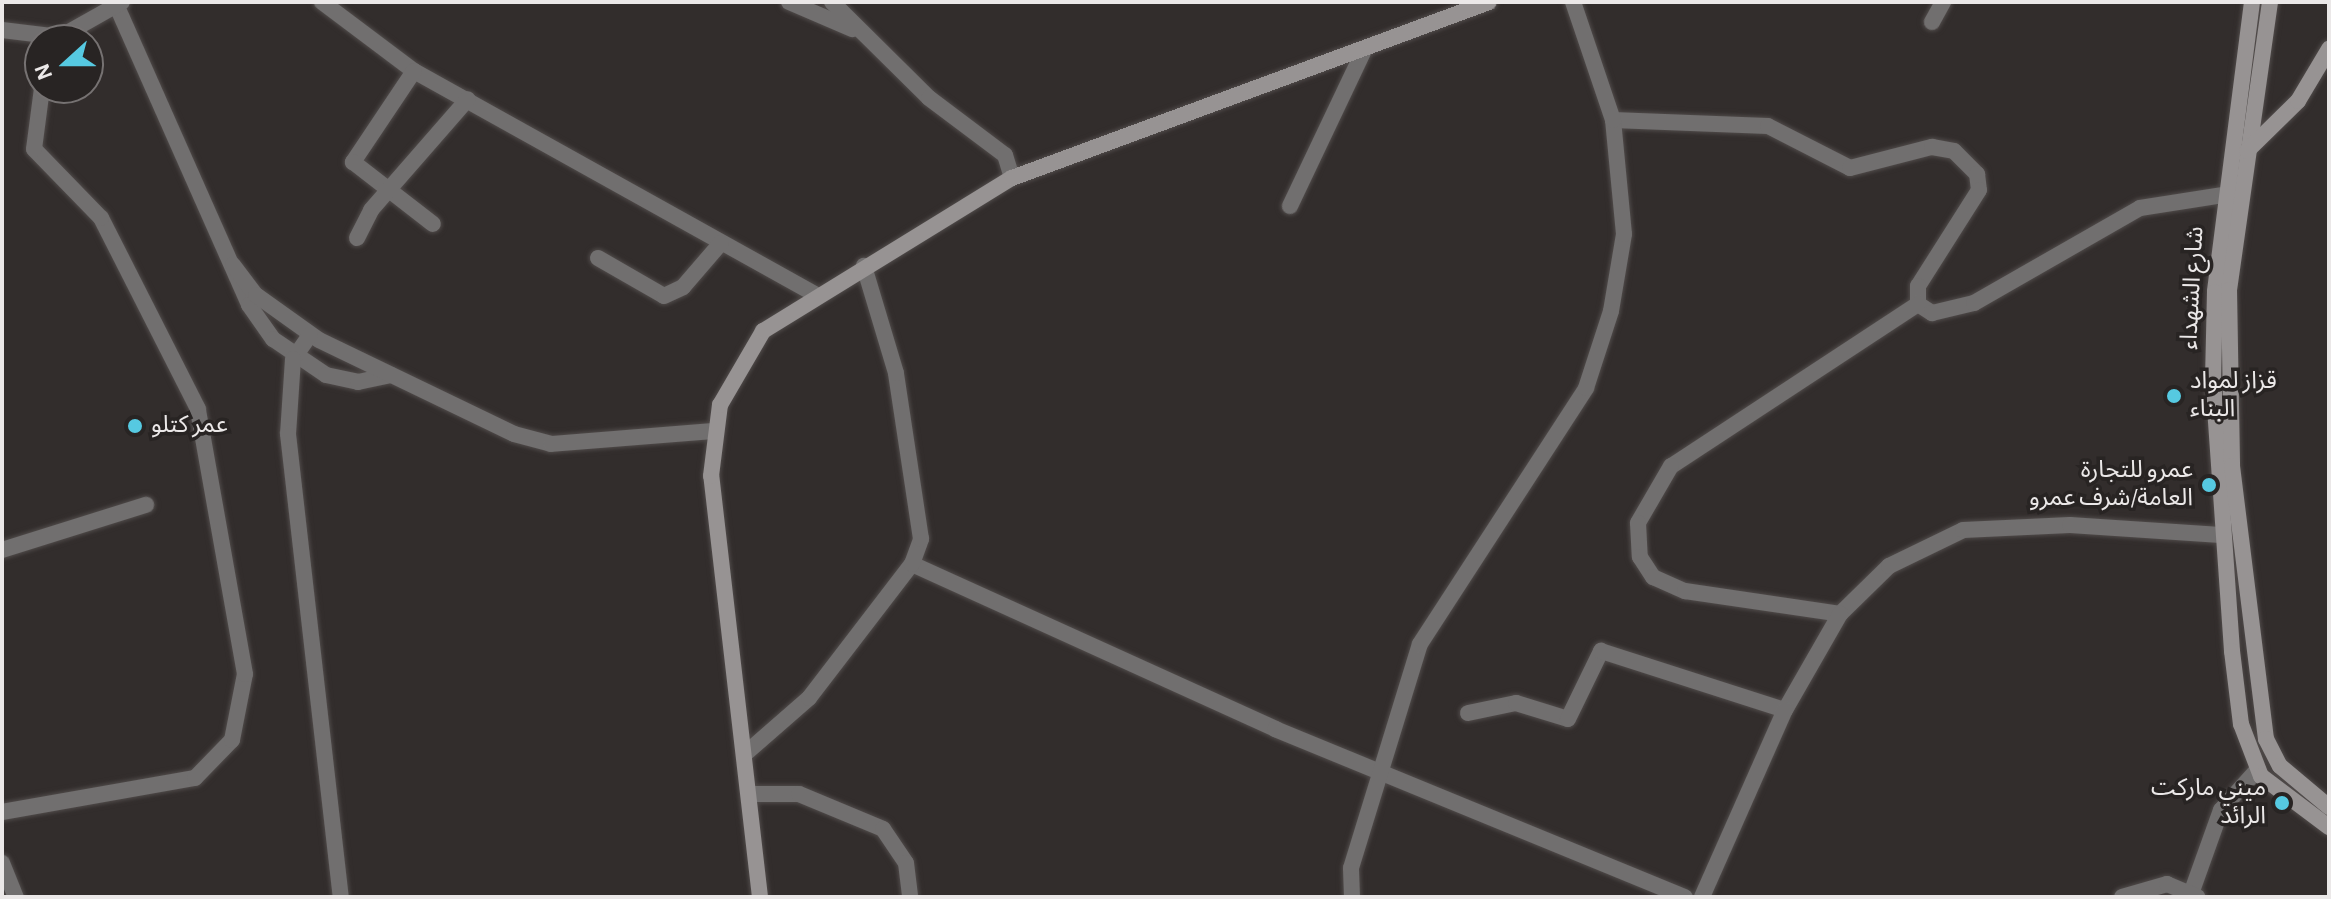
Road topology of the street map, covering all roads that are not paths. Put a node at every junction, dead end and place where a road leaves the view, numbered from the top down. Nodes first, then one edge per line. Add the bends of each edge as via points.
1 (322, 2) edge
2 (789, 2) edge
3 (1489, 2) edge
4 (1573, 2) edge
5 (1943, 2) edge
6 (2252, 2) edge
7 (2270, 2) edge
8 (118, 4) edge
9 (837, 5) edge
10 (1932, 22) dead end
11 (84, 24) edge
12 (2, 30) edge
13 (857, 31) junction
14 (24, 33) edge
15 (2329, 49) edge
16 (1364, 50) junction
17 (414, 71) junction
18 (468, 99) junction
19 (40, 104) edge
20 (1613, 120) junction
21 (2246, 152) junction
22 (2227, 168) junction
23 (1012, 178) junction
24 (392, 187) junction
25 (2223, 195) junction
26 (1290, 206) dead end
27 (433, 224) dead end
28 (357, 238) dead end
29 (721, 243) junction
30 (598, 258) dead end
31 (233, 265) junction
32 (864, 266) junction
33 (814, 294) junction
34 (1918, 304) junction
35 (310, 335) junction
36 (293, 359) junction
37 (391, 375) junction
38 (714, 431) junction
39 (146, 505) dead end
40 (2221, 535) junction
41 (2, 550) edge
42 (912, 564) junction
43 (1840, 614) junction
44 (1785, 710) junction
45 (1468, 713) dead end
46 (746, 753) junction
47 (2258, 769) junction
48 (1380, 772) junction
49 (752, 794) junction
50 (2329, 807) edge
51 (2, 812) edge
52 (2329, 827) edge
53 (2, 863) edge
54 (2194, 894) edge
55 (16, 897) edge
56 (341, 897) edge
57 (760, 897) edge
58 (910, 897) edge
59 (1352, 897) edge
60 (1685, 897) edge
61 (1702, 897) edge
62 (2122, 897) edge

1 - 17 street
2 - 13 street
3 - 16 main road
4 - 20 street
5 - 10 street
6 - 22 main road, شارع الشهداء
7 - 21 main road, شارع الشهداء
8 - 11 street
8 - 31 street
9 - 13 street
12 - 14 street
13 - 23 street via 929,98 1005,155
15 - 21 main road via 2298,101
16 - 23 main road
16 - 26 street
17 - 18 street
17 - 24 street via 353,162
18 - 24 street
18 - 29 street
19 - 51 street via 34,149 101,218 198,409 245,674 232,740 195,778
20 - 34 street via 1768,126 1850,168 1932,147 1954,151 1977,174 1976,203 1918,286
20 - 48 street via 1624,234 1611,311 1586,388 1420,644
21 - 22 main road
21 - 50 main road, شارع الشهداء via 2229,290 2228,381 2249,646 2266,739 2280,766
22 - 25 main road, شارع الشهداء
23 - 32 main road
24 - 27 street
24 - 28 street
25 - 34 street via 2140,208 1974,303 1932,313
25 - 40 main road, شارع الشهداء via 2213,379
29 - 30 street via 683,287 664,296
29 - 33 street
31 - 35 street via 256,295
31 - 36 street via 249,305
32 - 33 main road
32 - 42 street via 914,463 921,539
33 - 38 main road via 763,331 739,363
34 - 43 street via 1684,454 1660,478 1638,523 1640,557 1661,584
35 - 36 street
35 - 37 street
36 - 37 street via 358,382
36 - 56 street via 287,391 294,508
37 - 38 street via 514,434 551,444
38 - 46 main road via 711,476
39 - 41 street
40 - 43 street via 2070,525 1963,530 1889,566
40 - 47 main road, شارع الشهداء via 2241,724
42 - 46 street via 809,698
42 - 48 street
43 - 44 street
44 - 45 street via 1601,651 1568,719 1516,703
44 - 61 street
46 - 49 main road
47 - 52 main road, شارع الشهداء via 2282,796
47 - 54 street via 2221,810
48 - 59 street via 1351,868
48 - 60 street
49 - 57 main road
49 - 58 street via 799,794 883,829 906,863
53 - 55 street
54 - 62 street via 2160,884

